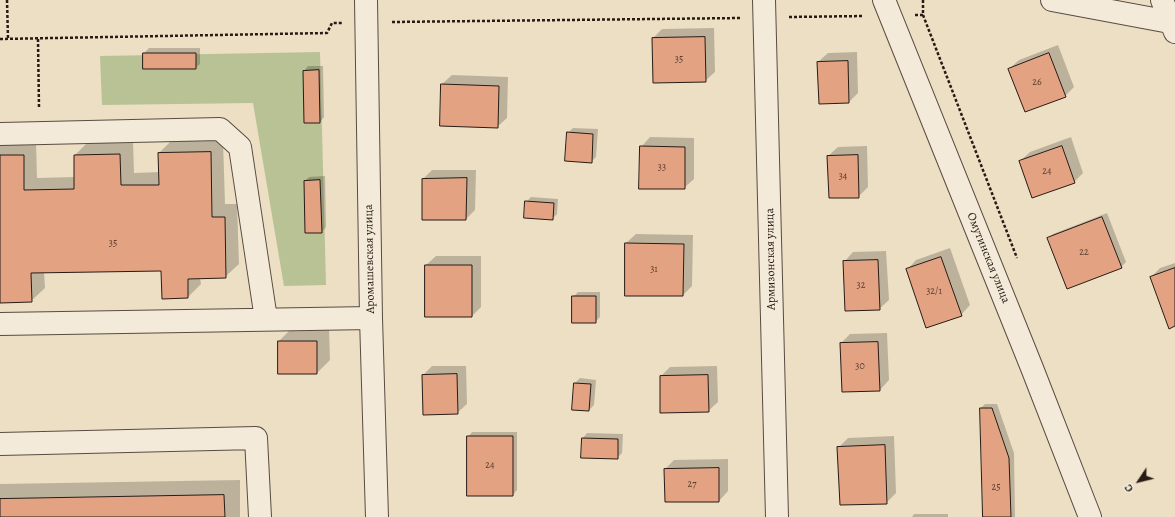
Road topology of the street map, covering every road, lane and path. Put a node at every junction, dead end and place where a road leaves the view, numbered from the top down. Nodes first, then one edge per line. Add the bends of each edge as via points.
1 (7, 0) edge
2 (366, 0) edge
3 (923, 0) edge
4 (1052, 0) edge
5 (1162, 0) edge
6 (887, 8) edge
7 (764, 9) edge
8 (923, 14) junction
9 (366, 22) junction
10 (1173, 26) edge
11 (8, 39) junction
12 (38, 39) junction
13 (0, 40) edge
14 (39, 133) junction
15 (0, 134) edge
16 (1017, 258) dead end
17 (371, 318) junction
18 (266, 319) junction
19 (0, 324) edge
20 (0, 444) edge
21 (260, 517) edge
22 (377, 517) edge
23 (777, 517) edge
24 (1090, 517) edge

1 - 11 path
2 - 9 street, Аромашевская улица
3 - 8 path
4 - 10 street
5 - 10 street
6 - 7 path
6 - 8 path
6 - 24 street, Омутинская улица
7 - 9 path
7 - 23 street, Армизонская улица
8 - 16 path
9 - 12 path via 332,23 327,33
9 - 17 street, Аромашевская улица
11 - 12 path
11 - 13 path
12 - 14 path
14 - 15 street
14 - 18 street via 220,129 240,147
17 - 18 street
17 - 22 street, Аромашевская улица
18 - 19 street
20 - 21 street via 256,438

